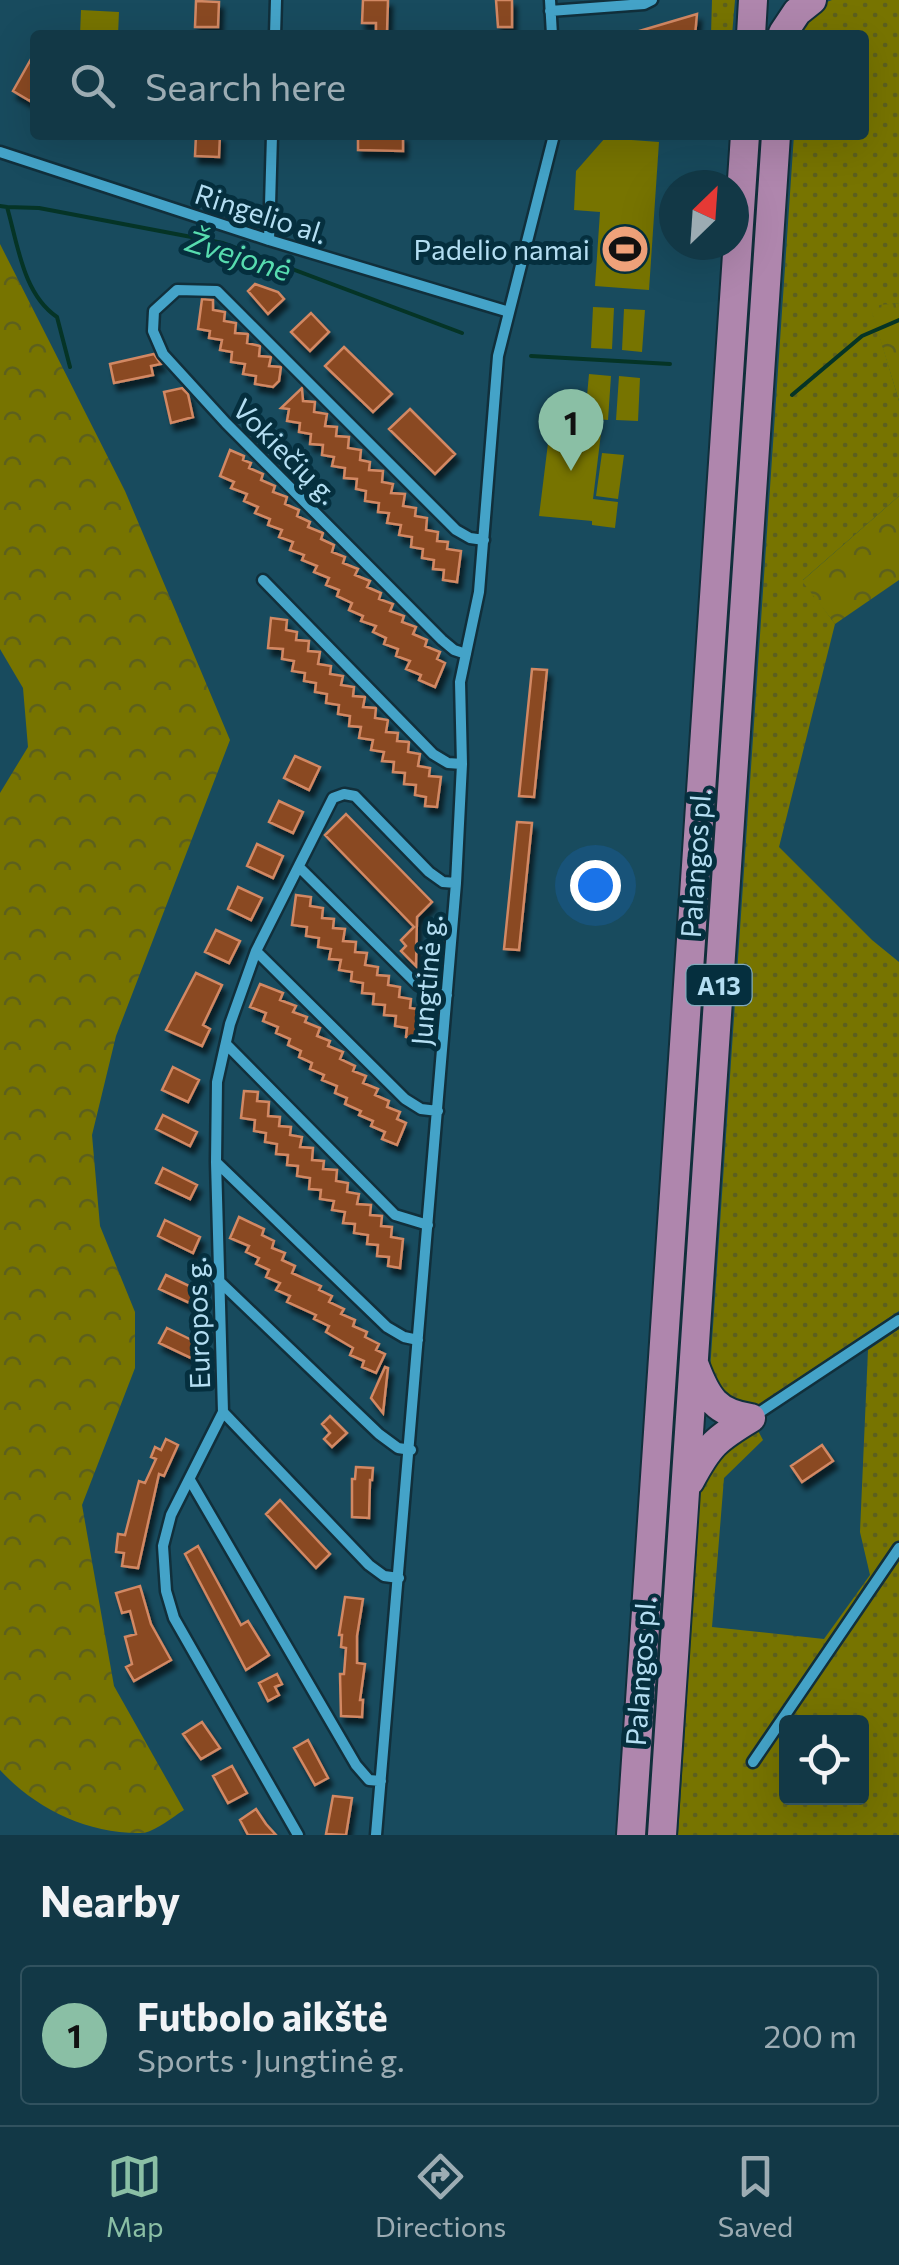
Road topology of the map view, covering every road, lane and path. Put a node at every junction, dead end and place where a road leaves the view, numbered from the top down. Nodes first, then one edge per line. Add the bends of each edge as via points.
1 (276, 0) edge
2 (652, 0) edge
3 (753, 0) edge
4 (785, 0) edge
5 (812, 0) edge
6 (550, 6) edge
7 (275, 30) edge
8 (750, 30) edge
9 (783, 30) edge
10 (786, 30) edge
11 (272, 140) edge
12 (553, 140) edge
13 (745, 140) edge
14 (776, 140) edge
15 (0, 152) edge
16 (269, 240) junction
17 (509, 312) junction
18 (484, 540) junction
19 (263, 580) dead end
20 (466, 654) junction
21 (462, 764) junction
22 (299, 866) junction
23 (456, 883) junction
24 (256, 951) junction
25 (448, 995) junction
26 (226, 1044) junction
27 (438, 1110) junction
28 (216, 1162) junction
29 (428, 1225) junction
30 (218, 1279) junction
31 (899, 1320) edge
32 (418, 1340) junction
33 (694, 1362) junction
34 (223, 1412) junction
35 (750, 1418) junction
36 (410, 1450) junction
37 (190, 1480) junction
38 (685, 1491) junction
39 (899, 1548) edge
40 (399, 1578) junction
41 (753, 1762) dead end
42 (381, 1781) junction
43 (298, 1835) edge
44 (376, 1835) edge
45 (631, 1835) edge
46 (662, 1835) edge

1 - 7 street
2 - 6 street
3 - 8 highway
4 - 9 highway
5 - 10 highway
11 - 16 street
12 - 17 street, Jungtinė g.
13 - 45 highway, Palangos pl. / A13
14 - 33 highway, Palangos pl. / A13
15 - 16 street, Ringelio al.
16 - 17 street, Ringelio al.
17 - 18 street, Jungtinė g. via 498,356
18 - 20 street, Jungtinė g.
18 - 20 street, Vokiečių g. via 456,530 217,291 177,290 154,311 153,331 163,354 442,640
19 - 21 street via 433,754
20 - 21 street, Jungtinė g.
21 - 23 street, Jungtinė g.
22 - 23 street, Europos g. via 333,798 344,794 356,796 429,872
22 - 24 street, Europos g.
22 - 25 street via 418,985
23 - 25 street, Jungtinė g.
24 - 26 street, Europos g.
24 - 27 street via 405,1099
25 - 27 street, Jungtinė g.
26 - 28 street, Europos g.
26 - 29 street via 395,1214
27 - 29 street, Jungtinė g.
28 - 30 street, Europos g.
28 - 32 street via 388,1327
29 - 32 street, Jungtinė g.
30 - 34 street, Europos g.
30 - 36 street via 379,1434
31 - 35 street
32 - 36 street, Jungtinė g.
33 - 35 highway via 715,1406
33 - 38 highway, Palangos pl. / A13
34 - 37 street, Europos g.
34 - 40 street via 369,1565
35 - 38 highway via 707,1450
36 - 40 street, Jungtinė g.
37 - 42 street via 356,1765 369,1780
37 - 43 street, Europos g. via 163,1546 174,1618
38 - 46 highway, Palangos pl. / A13
39 - 41 street
40 - 42 street, Jungtinė g.
42 - 44 street, Jungtinė g.

